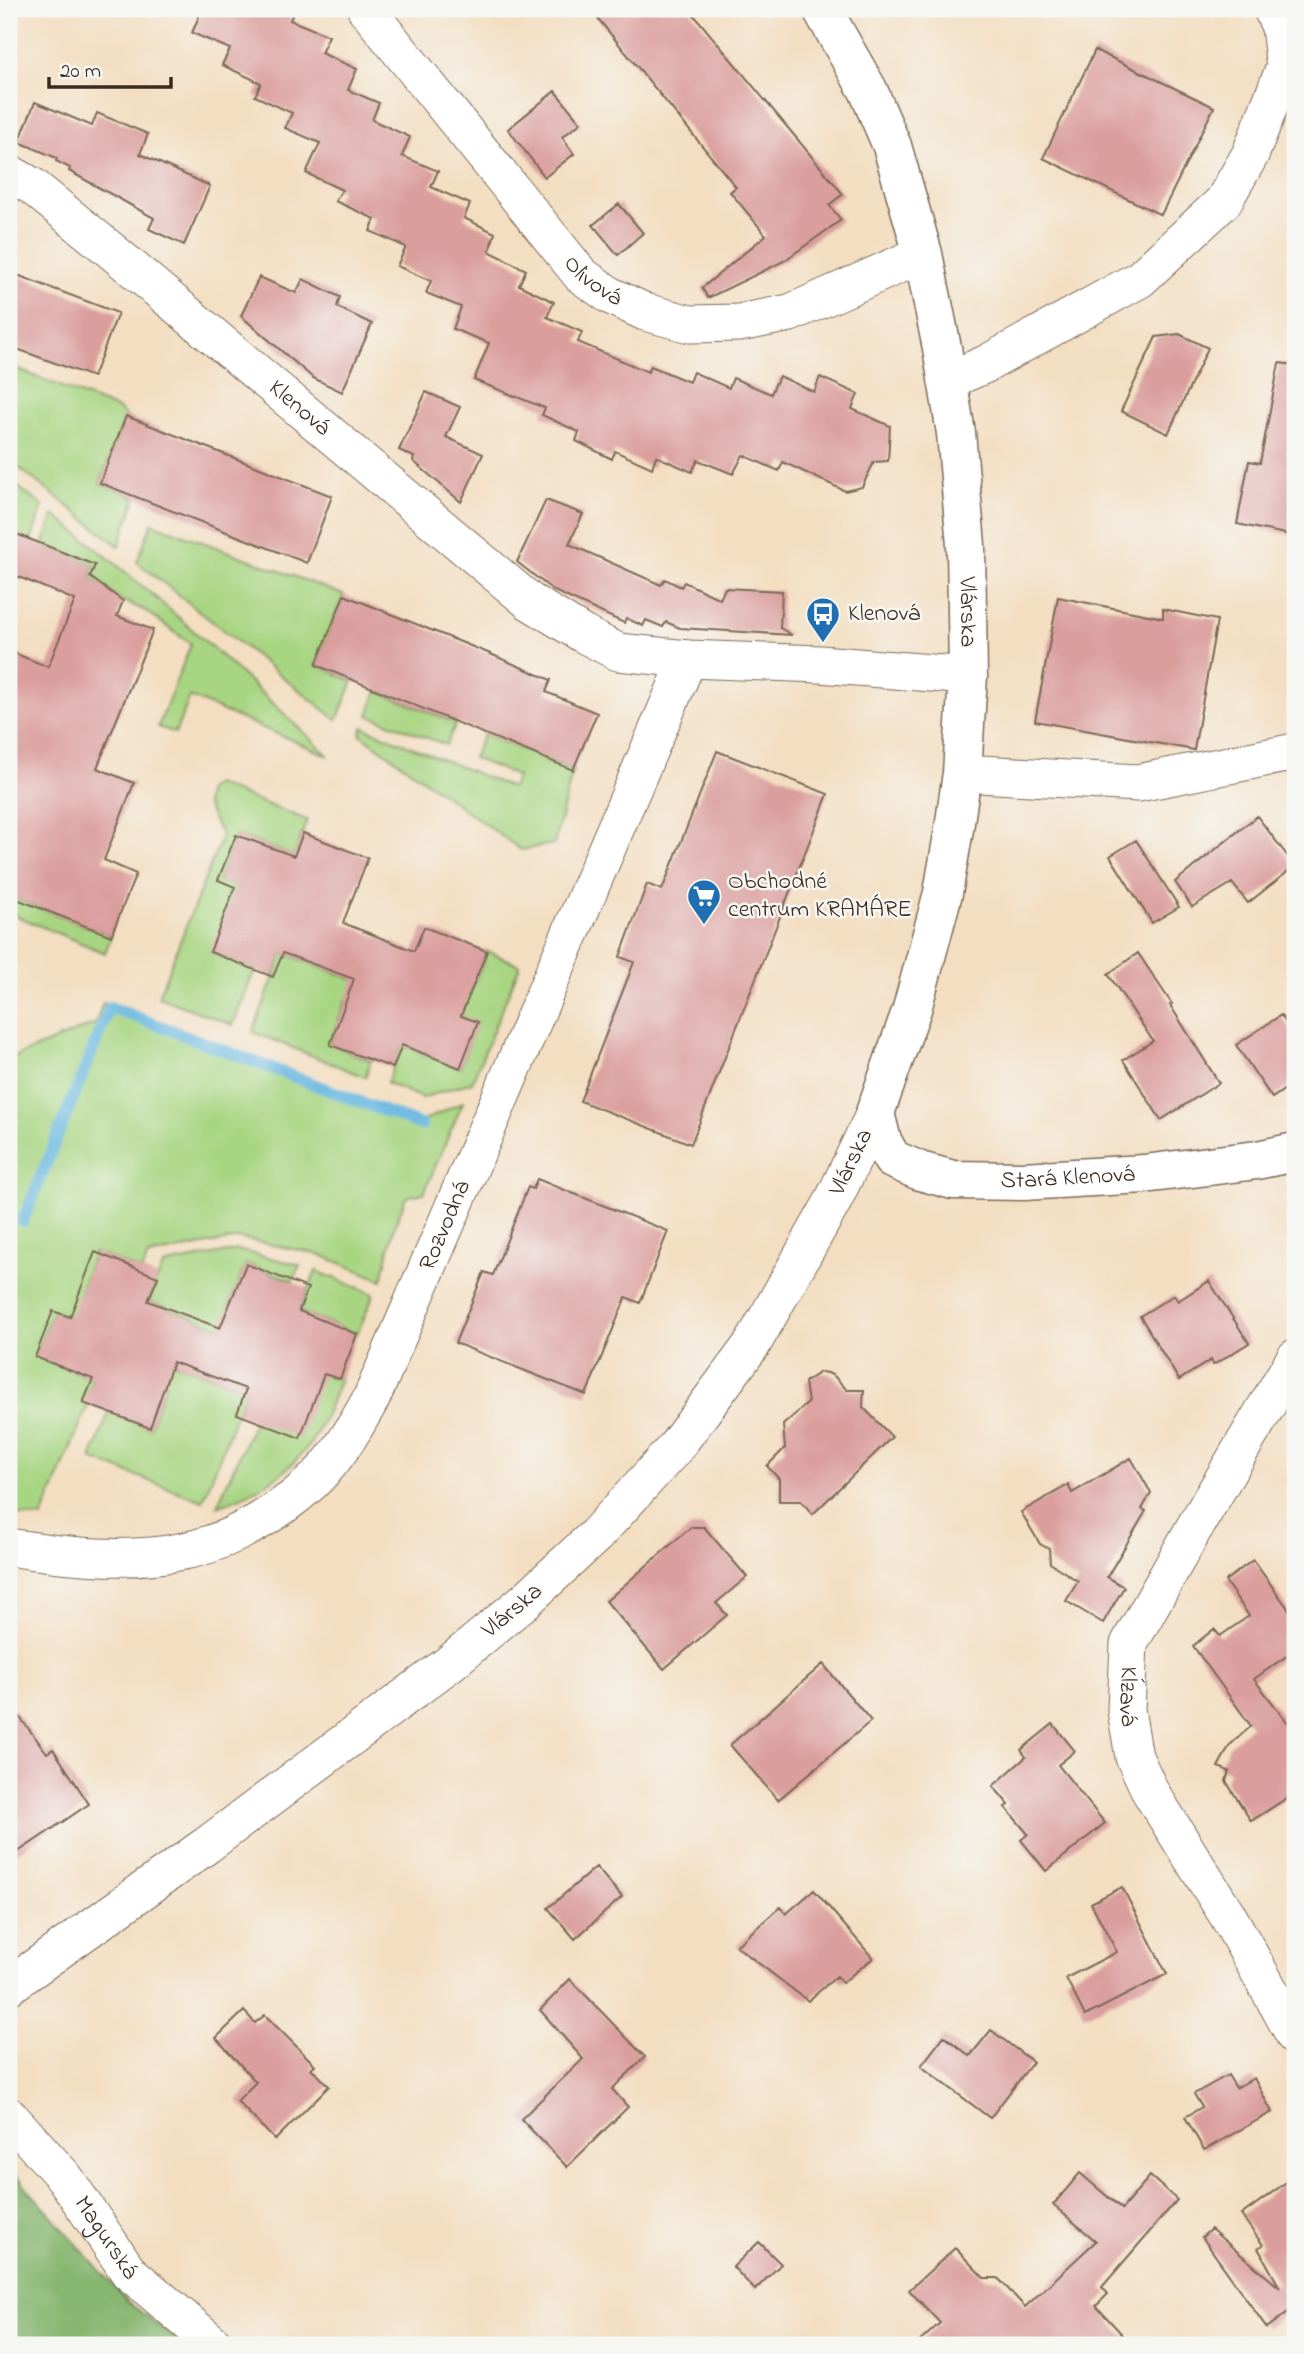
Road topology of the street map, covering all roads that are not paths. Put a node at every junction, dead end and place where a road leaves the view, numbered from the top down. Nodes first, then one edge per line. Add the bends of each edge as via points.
1 (366, 9) edge
2 (822, 9) edge
3 (1272, 9) edge
4 (9, 173) edge
5 (923, 254) junction
6 (947, 381) junction
7 (688, 660) junction
8 (968, 676) junction
9 (1295, 752) edge
10 (962, 773) junction
11 (875, 1113) junction
12 (1295, 1152) edge
13 (1295, 1358) edge
14 (9, 1547) edge
15 (9, 1986) edge
16 (1295, 2036) edge
17 (9, 2116) edge
18 (215, 2345) edge

1 - 5 street, Olivová via 581,275 645,312 690,324 766,319 790,313
2 - 5 street, Vlárska via 868,90 892,146
3 - 6 street via 1280,27 1285,67 1250,155 1223,202 1140,279 986,365
4 - 7 street, Klenová via 32,186 113,252 529,601 618,652
5 - 6 street, Vlárska
6 - 8 street, Vlárska via 966,545
7 - 8 street, Klenová via 820,664
7 - 14 street, Rozvodná via 372,1397 344,1446 306,1489 281,1508 229,1535 184,1551 116,1556
8 - 10 street, Vlárska
9 - 10 street via 1138,782
10 - 11 street, Vlárska via 943,893 912,1009
11 - 12 street, Stará Klenová via 892,1159 953,1180 1144,1174
11 - 15 street, Vlárska via 832,1202 753,1343 675,1448 604,1525 526,1600 449,1664
13 - 16 street, Kĺzavá via 1129,1644 1126,1710 1134,1757 1151,1793 1228,1916
17 - 18 street, Magurská via 65,2178 130,2272

